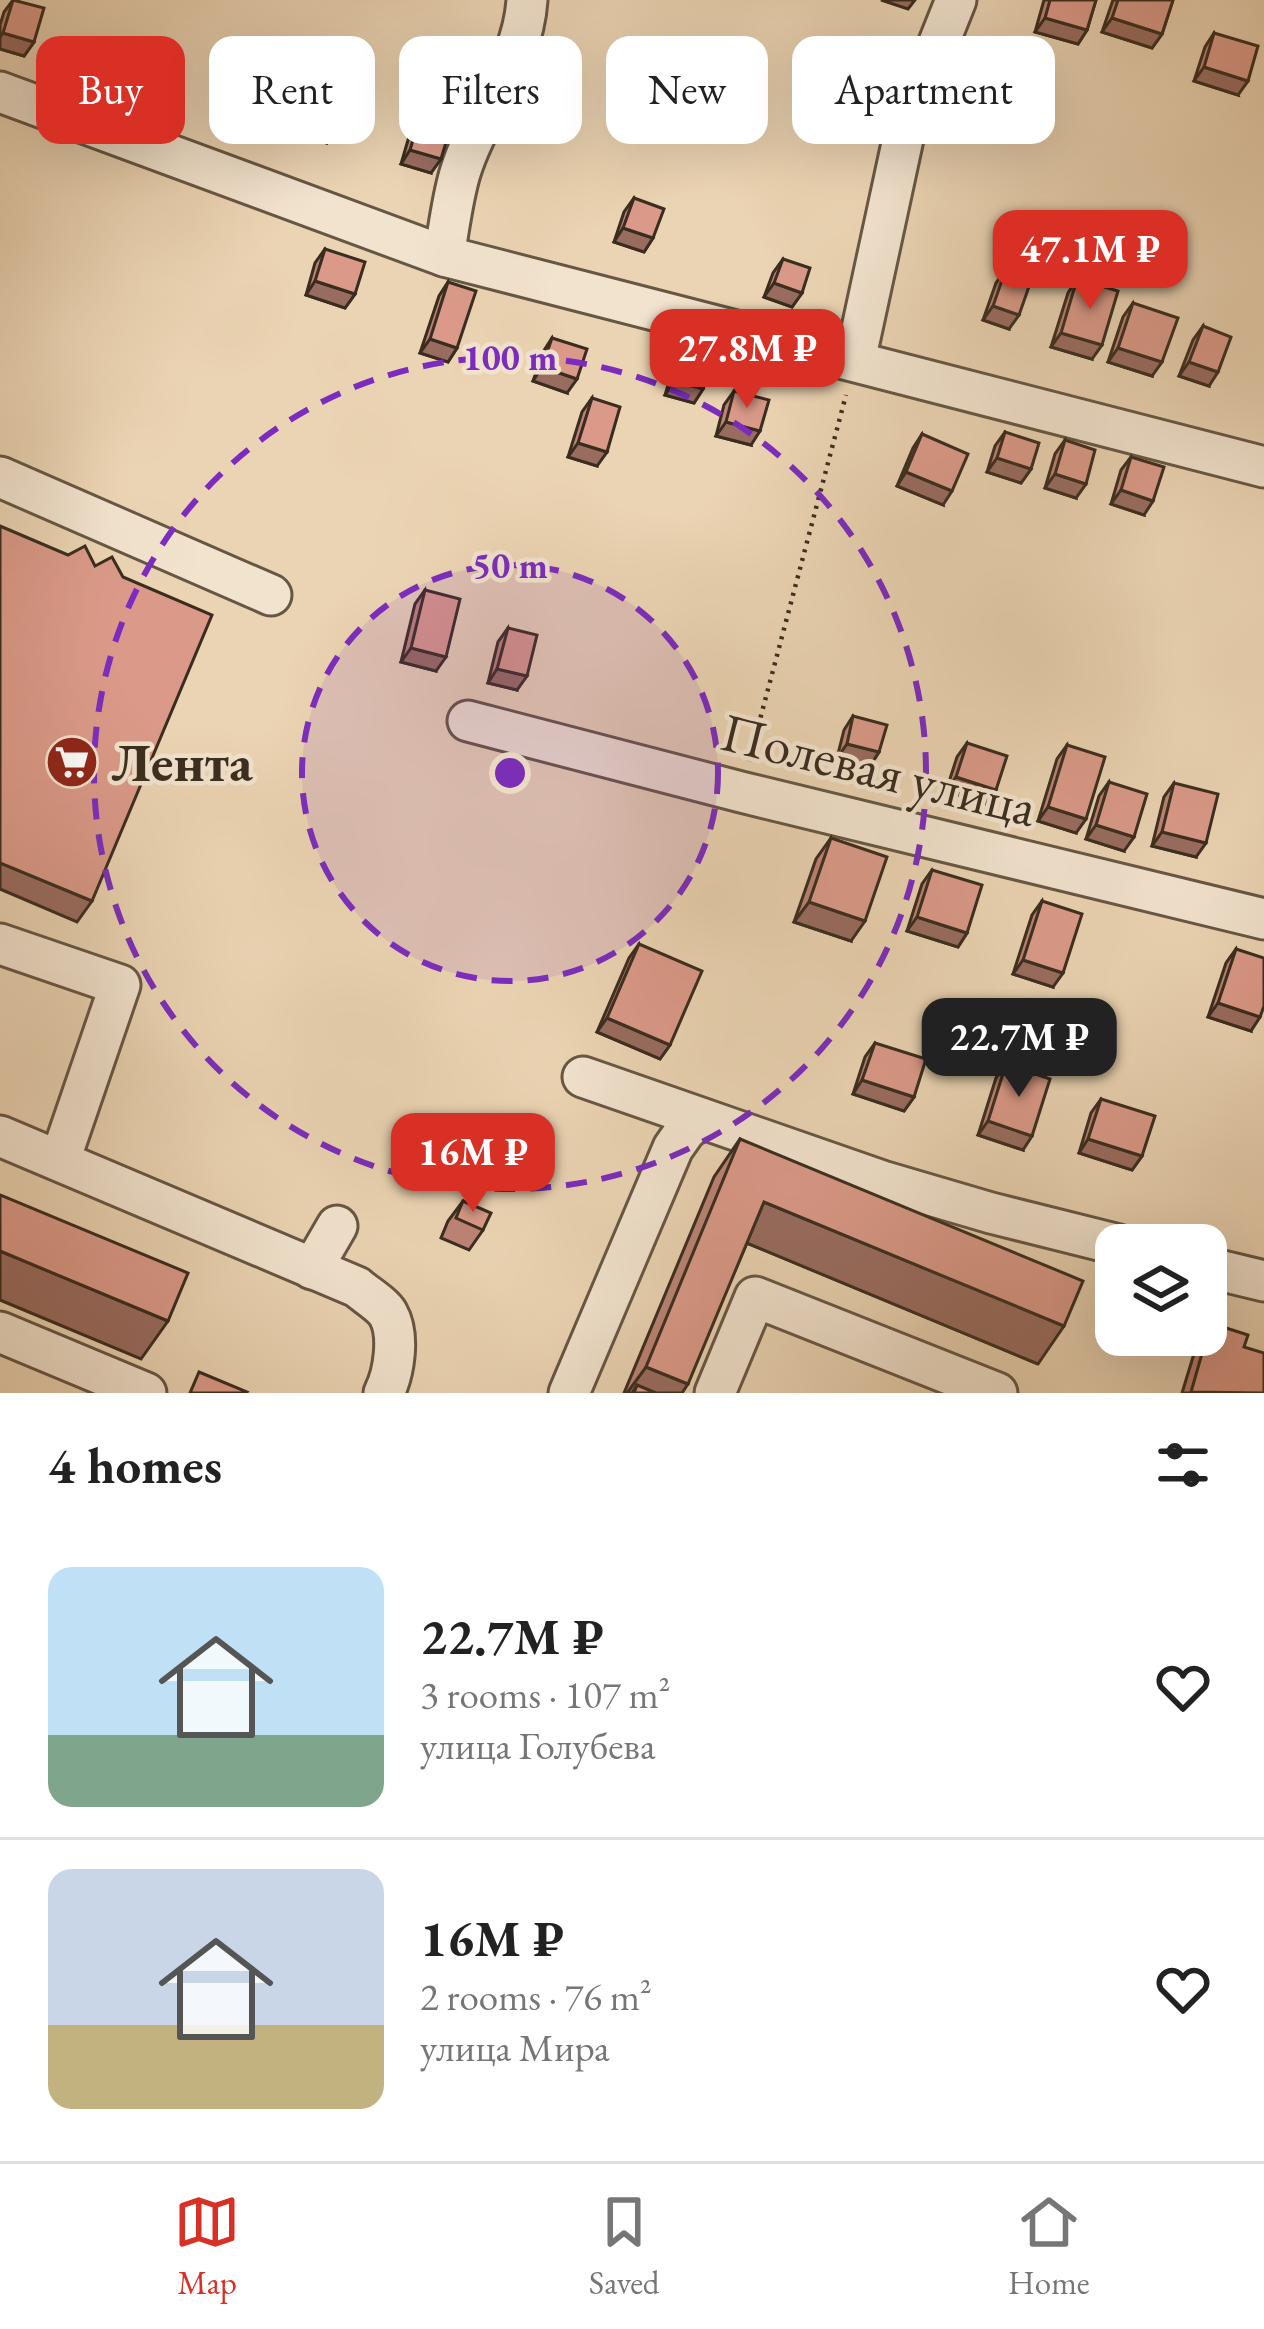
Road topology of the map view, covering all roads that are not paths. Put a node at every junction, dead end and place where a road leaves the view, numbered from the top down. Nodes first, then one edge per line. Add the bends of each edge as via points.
1 (526, 0) edge
2 (956, 0) edge
3 (0, 92) edge
4 (444, 256) junction
5 (855, 361) junction
6 (1264, 467) edge
7 (0, 477) edge
8 (271, 595) dead end
9 (468, 721) dead end
10 (1264, 920) edge
11 (0, 944) edge
12 (583, 1077) dead end
13 (699, 1118) junction
14 (0, 1136) edge
15 (60, 1160) junction
16 (337, 1226) dead end
17 (1095, 1239) edge
18 (312, 1269) junction
19 (1227, 1272) edge
20 (1264, 1281) edge
21 (0, 1332) edge
22 (146, 1393) edge
23 (384, 1393) edge
24 (569, 1393) edge
25 (715, 1393) edge
26 (997, 1393) edge

1 - 4 street via 513,59 460,173
2 - 5 street via 906,125
3 - 4 street
4 - 5 street
5 - 6 street
7 - 8 street
9 - 10 street, Полевая улица
11 - 15 street via 120,985
12 - 13 street
13 - 17 street via 882,1181
13 - 24 street via 674,1148
14 - 15 street
15 - 18 street
16 - 18 street
18 - 23 street via 357,1287 388,1313 394,1345
19 - 20 street
21 - 22 street
25 - 26 street via 754,1297

